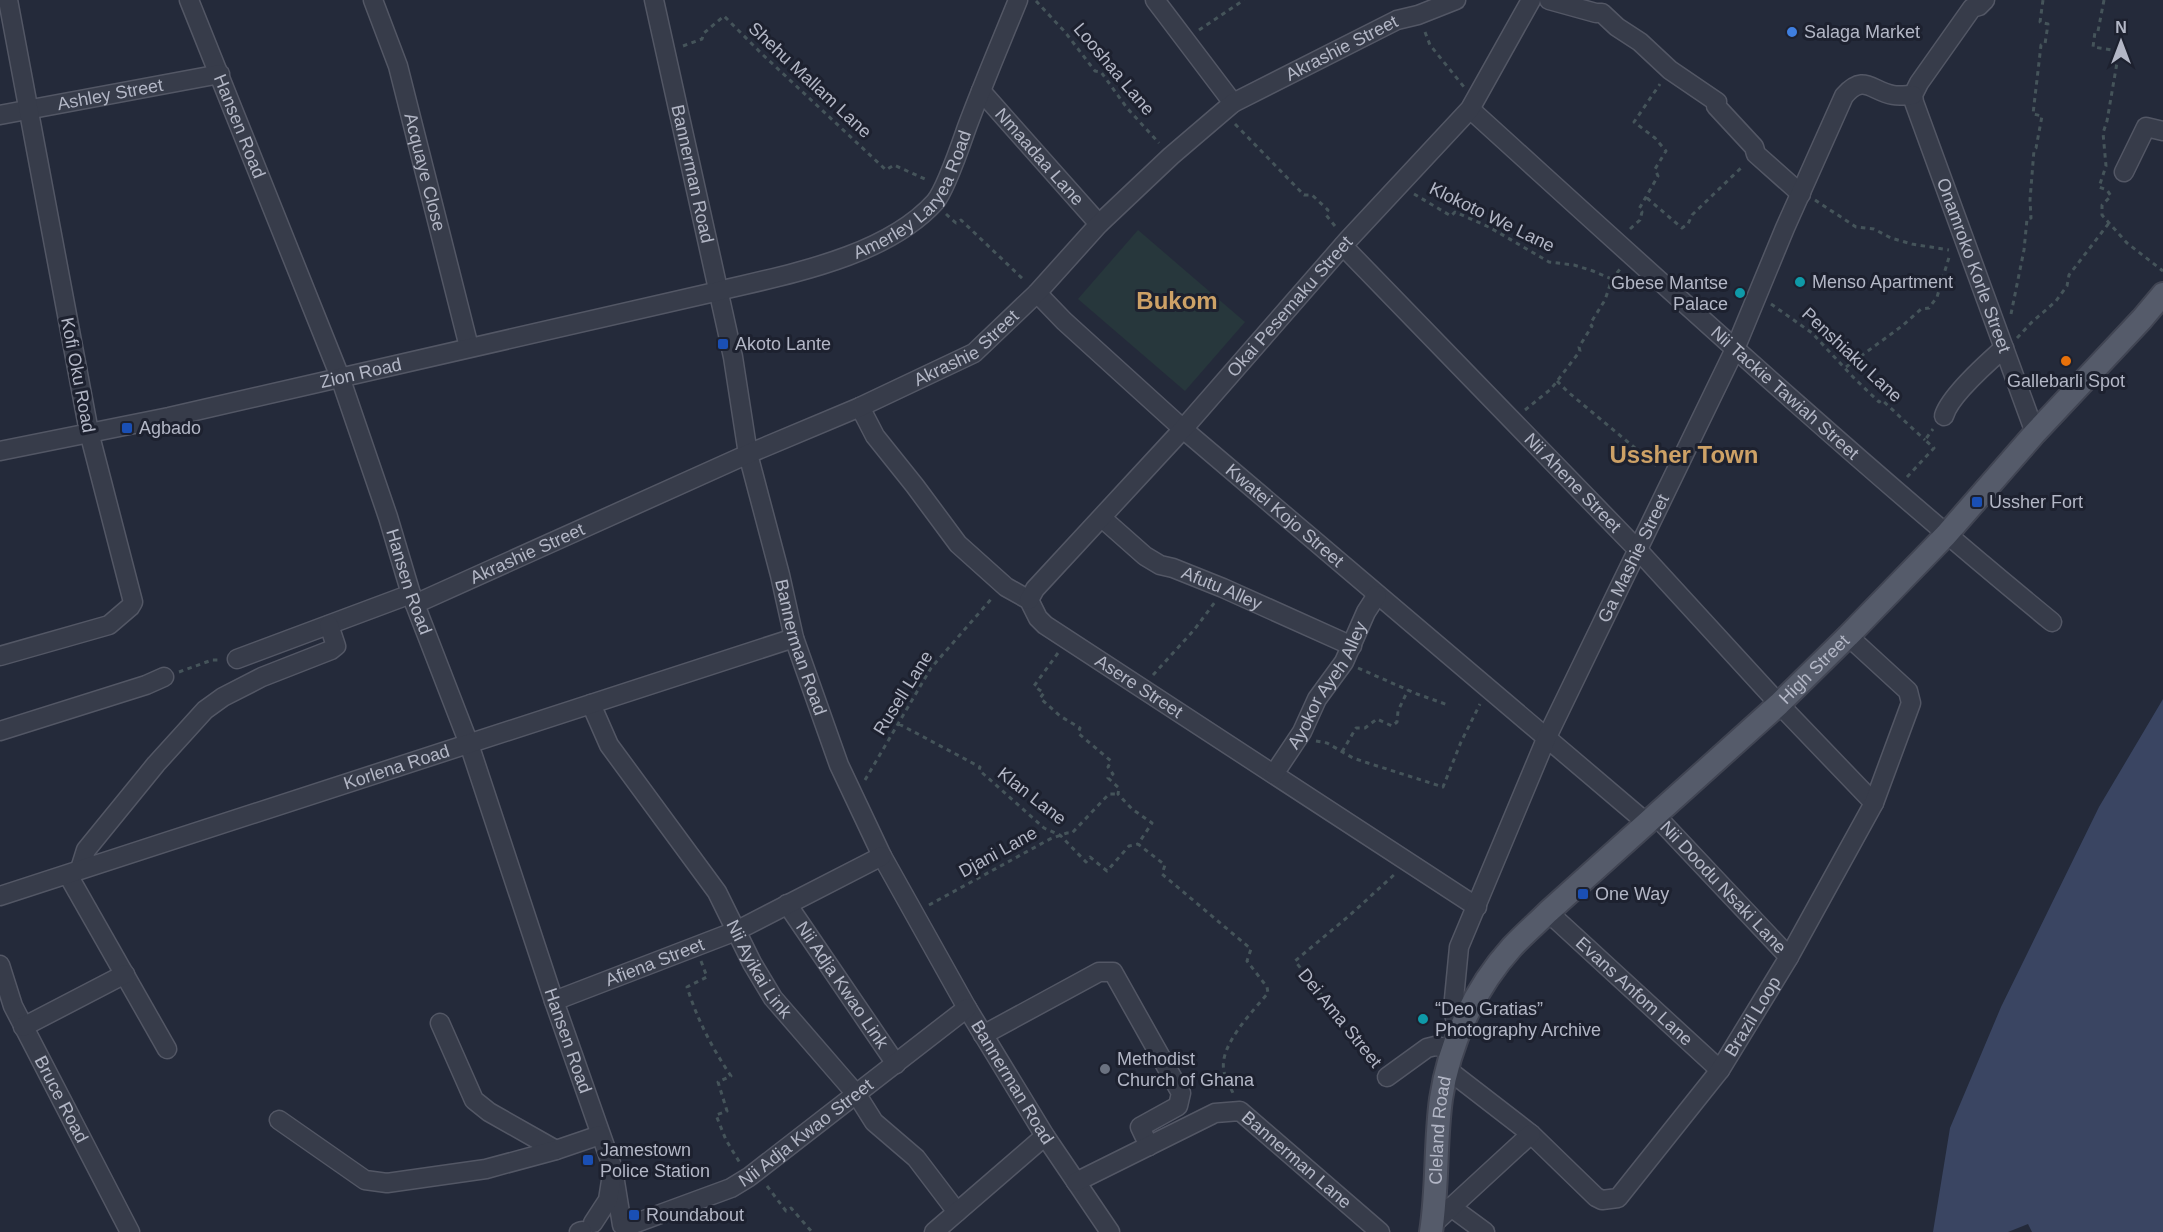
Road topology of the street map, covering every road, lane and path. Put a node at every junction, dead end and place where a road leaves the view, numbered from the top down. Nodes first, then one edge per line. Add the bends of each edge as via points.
1 (8, 0) edge
2 (189, 0) edge
3 (373, 0) edge
4 (654, 0) edge
5 (1018, 0) edge
6 (1035, 0) edge
7 (1155, 0) edge
8 (1244, 0) edge
9 (1455, 0) edge
10 (1531, 0) edge
11 (1549, 0) edge
12 (2043, 0) edge
13 (2104, 0) edge
14 (1972, 3) edge
15 (1607, 7) edge
16 (1418, 15) junction
17 (1185, 39) junction
18 (666, 52) junction
19 (1675, 73) junction
20 (220, 74) junction
21 (981, 91) junction
22 (1913, 95) junction
23 (1474, 103) junction
24 (1228, 107) junction
25 (29, 110) junction
26 (0, 116) edge
27 (2163, 131) edge
28 (1756, 154) junction
29 (1172, 156) junction
30 (2124, 172) dead end
31 (1395, 189) junction
32 (1802, 194) junction
33 (938, 195) junction
34 (1647, 198) junction
35 (2109, 222) junction
36 (1099, 224) junction
37 (1616, 241) junction
38 (1345, 243) junction
39 (1959, 247) junction
40 (1630, 254) junction
41 (2163, 271) edge
42 (1612, 279) junction
43 (719, 291) junction
44 (1037, 293) junction
45 (2163, 294) edge
46 (1757, 296) junction
47 (1995, 325) junction
48 (469, 347) junction
49 (2004, 348) junction
50 (1735, 349) junction
51 (1846, 367) junction
52 (340, 377) junction
53 (1557, 380) junction
54 (860, 407) junction
55 (1944, 416) joint
56 (1513, 421) junction
57 (1183, 429) junction
58 (89, 432) junction
59 (2035, 433) junction
60 (1925, 440) junction
61 (0, 451) edge
62 (748, 454) junction
63 (1674, 476) junction
64 (1895, 490) junction
65 (1102, 518) junction
66 (1946, 535) junction
67 (1638, 550) junction
68 (1004, 585) junction
69 (1223, 588) junction
70 (1377, 595) junction
71 (413, 599) junction
72 (1029, 600) junction
73 (2052, 622) dead end
74 (329, 625) junction
75 (1848, 636) junction
76 (795, 638) junction
77 (1068, 639) junction
78 (1350, 651) junction
79 (0, 656) edge
80 (237, 659) joint
81 (164, 677) joint
82 (1142, 687) junction
83 (1488, 689) junction
84 (1408, 690) junction
85 (591, 704) junction
86 (1779, 704) junction
87 (1448, 705) dead end
88 (898, 724) junction
89 (0, 731) edge
90 (1302, 732) junction
91 (1546, 739) junction
92 (469, 744) junction
93 (1342, 752) junction
94 (1274, 774) junction
95 (849, 787) junction
96 (1118, 794) junction
97 (1874, 803) junction
98 (1652, 820) junction
99 (1060, 835) junction
100 (1138, 844) junction
101 (882, 855) junction
102 (1408, 861) junction
103 (74, 872) junction
104 (0, 896) edge
105 (787, 904) junction
106 (1477, 907) junction
107 (914, 912) junction
108 (1548, 912) junction
109 (736, 931) junction
110 (696, 946) junction
111 (1790, 957) junction
112 (0, 965) edge
113 (125, 974) junction
114 (554, 1001) junction
115 (967, 1008) junction
116 (6, 1009) edge
117 (441, 1023) dead end
118 (23, 1027) junction
119 (983, 1035) junction
120 (167, 1048) dead end
121 (1453, 1050) junction
122 (896, 1064) junction
123 (1720, 1070) junction
124 (1387, 1077) joint
125 (857, 1095) junction
126 (1240, 1111) junction
127 (279, 1120) dead end
128 (1532, 1134) junction
129 (600, 1135) junction
130 (1045, 1136) junction
131 (1149, 1146) junction
132 (556, 1150) junction
133 (613, 1169) junction
134 (753, 1175) junction
135 (1076, 1182) junction
136 (1451, 1207) junction
137 (957, 1212) junction
138 (625, 1228) edge
139 (1432, 1228) edge
140 (584, 1229) edge
141 (130, 1232) edge
142 (812, 1232) edge
143 (934, 1232) edge
144 (1110, 1232) edge
145 (1380, 1232) edge
146 (1485, 1232) edge

1 - 25 street, Kofi Oku Road
2 - 20 street, Hansen Road
3 - 48 street, Acquaye Close via 398,66
4 - 18 street, Bannerman Road
5 - 21 street, Amerley Laryea Road
6 - 29 path, Looshaa Lane
7 - 17 street
8 - 17 path
9 - 16 street, Akrashie Street
10 - 23 street, Okai Pesemaku Street
11 - 15 street via 1596,14
12 - 47 path via 2040,22 2048,24 2045,44 2041,45 2032,114 2042,116 2034,150 2031,218 2027,219 2010,315
13 - 35 path via 2093,47 2119,51 2103,133 2106,166 2099,187 2111,196 2102,205 2102,215
14 - 22 street
15 - 19 street via 1617,27
16 - 23 path via 1430,45
16 - 24 street, Akrashie Street via 1397,20
17 - 24 street
18 - 33 path, Shehu Mallam Lane via 702,39 724,16 886,170 894,165
18 - 43 street, Bannerman Road
19 - 28 street via 1717,102 1716,106
19 - 34 path via 1667,83 1662,81 1634,122 1666,151 1655,169 1658,176
20 - 25 street, Ashley Street
20 - 52 street, Hansen Road
21 - 33 street, Amerley Laryea Road
21 - 36 street, Nmaadaa Lane
22 - 32 street, Ga Mashie Street via 1892,95 1870,85 1851,88
22 - 39 street, Onamroko Korle Street
23 - 31 street, Okai Pesemaku Street
23 - 37 street, Nii Tackie Tawiah Street
24 - 29 street, Akrashie Street
24 - 38 path via 1304,195 1312,195 1328,210 1326,215
25 - 26 street, Ashley Street
25 - 58 street, Kofi Oku Road
27 - 30 street via 2146,127
28 - 32 street
28 - 34 path via 1682,228
29 - 36 street, Akrashie Street
31 - 38 street, Okai Pesemaku Street
31 - 42 path, Klokoto We Lane via 1412,192 1451,216 1455,212 1489,227 1548,262 1574,265
32 - 39 path via 1856,227 1874,229 1912,244
32 - 46 street, Ga Mashie Street
33 - 43 street, Amerley Laryea Road via 910,225 874,246 799,271
33 - 44 path via 956,223 961,220
34 - 37 path via 1639,210 1640,220
35 - 41 path via 2127,243
35 - 49 path via 2069,274 2067,286 2056,301
36 - 44 street, Akrashie Street
37 - 40 street, Nii Tackie Tawiah Street
38 - 56 street, Nii Ahene Street
38 - 57 street, Okai Pesemaku Street
39 - 47 street, Onamroko Korle Street
39 - 51 path via 1938,297 1929,308 1921,309
40 - 42 path
40 - 50 street, Nii Tackie Tawiah Street
42 - 53 path via 1580,351
43 - 48 street, Zion Road
43 - 62 street, Bannerman Road via 734,357
44 - 54 street, Akrashie Street via 974,353
44 - 57 street, Kwatei Kojo Street
45 - 59 main road, High Street
46 - 50 street, Ga Mashie Street
46 - 51 path, Penshiaku Lane via 1812,333
47 - 49 street, Onamroko Korle Street
48 - 52 street, Zion Road
49 - 55 street via 1946,408
49 - 59 street, Onamroko Korle Street
50 - 63 street, Ga Mashie Street
50 - 64 street, Nii Tackie Tawiah Street
51 - 60 path, Penshiaku Lane via 1879,402 1882,400
52 - 58 street, Zion Road
52 - 71 street, Hansen Road
53 - 56 path
53 - 63 path via 1655,465
54 - 62 street, Akrashie Street
54 - 68 street, Asere Street via 875,436 958,544
55 - 60 path
56 - 67 street, Nii Ahene Street
57 - 65 street, Okai Pesemaku Street
57 - 70 street, Kwatei Kojo Street
58 - 61 street, Zion Road
58 - 79 street, Kofi Oku Road via 133,602 109,625
59 - 66 main road, High Street
60 - 64 path via 1934,448
62 - 71 street, Akrashie Street
62 - 76 street, Bannerman Road
63 - 67 street, Ga Mashie Street
64 - 66 street, Nii Tackie Tawiah Street
65 - 69 street, Afutu Alley via 1160,566
65 - 72 street, Okai Pesemaku Street
66 - 73 street, Nii Tackie Tawiah Street
66 - 75 main road, High Street
67 - 86 street, Nii Ahene Street
67 - 91 street, Ga Mashie Street
68 - 72 street, Asere Street
68 - 88 path, Rusell Lane via 930,668
69 - 78 street, Afutu Alley
69 - 82 path via 1194,630
70 - 78 street, Ayokor Ayeh Alley
70 - 83 street, Kwatei Kojo Street
71 - 74 street, Akrashie Street
71 - 92 street, Hansen Road
72 - 77 street, Asere Street via 1038,618
74 - 80 street, Akrashie Street
74 - 103 street via 336,646 331,650 262,677 205,710 93,841
75 - 86 main road, High Street
75 - 97 street, Brazil Loop via 1911,697
76 - 85 street, Korlena Road
76 - 95 street, Bannerman Road
77 - 82 street, Asere Street
77 - 96 path via 1034,686 1044,693 1040,698 1080,728 1078,733 1111,761 1107,768 1113,774 1108,778 1119,788
78 - 84 path via 1357,668
78 - 90 street, Ayokor Ayeh Alley via 1317,699
80 - 81 path via 212,660
81 - 89 street
82 - 94 street, Asere Street
83 - 91 street, Kwatei Kojo Street
83 - 93 path via 1443,787
84 - 87 path
84 - 93 path via 1397,722 1392,726 1377,719 1365,728 1356,728
85 - 92 street, Korlena Road
85 - 109 street, Nii Ayikai Link via 609,745 717,892
86 - 97 street, Nii Ahene Street
86 - 98 main road, High Street
88 - 95 path, Rusell Lane via 865,780
88 - 99 path, Klan Lane via 980,768 1044,828
90 - 93 path
90 - 94 street, Ayokor Ayeh Alley
91 - 98 street, Kwatei Kojo Street
91 - 106 street, Ga Mashie Street
92 - 103 street, Korlena Road
92 - 114 street, Hansen Road
94 - 102 street, Asere Street
95 - 101 street, Bannerman Road
96 - 99 path, Djani Lane via 1109,794 1072,833
96 - 100 path via 1152,823
97 - 111 street, Brazil Loop
98 - 108 main road, High Street
98 - 111 street, Nii Doodu Nsaki Lane
99 - 100 path, Klan Lane via 1086,862 1090,857 1107,871 1129,846
99 - 107 path, Djani Lane
100 - 126 path via 1165,865 1162,874 1251,949 1247,961 1267,987 1268,993 1240,1026 1224,1057 1223,1070
101 - 105 street, Afiena Street
101 - 107 street, Bannerman Road
102 - 106 street, Asere Street
102 - 124 path, Dei Ama Street via 1295,961 1366,1057
103 - 104 street, Korlena Road
103 - 113 street
105 - 109 street, Afiena Street
105 - 122 street, Nii Adja Kwao Link
106 - 121 street, Ga Mashie Street via 1459,947
107 - 115 street, Bannerman Road
108 - 121 main road, High Street via 1511,948 1479,992
108 - 123 street, Evans Anfom Lane
109 - 110 street, Afiena Street
109 - 125 street, Nii Ayikai Link via 773,998
110 - 114 street, Afiena Street
110 - 134 path via 708,977 687,987 694,1011 731,1076 718,1082 727,1111 716,1114 726,1140
111 - 123 street, Brazil Loop
112 - 116 street, Bruce Road
113 - 118 street
113 - 120 street
114 - 129 street, Hansen Road
115 - 119 street, Bannerman Road
115 - 122 street, Nii Adja Kwao Street
116 - 118 street, Bruce Road
117 - 132 street via 474,1100
118 - 141 street, Bruce Road
119 - 130 street, Bannerman Road
119 - 131 street via 1099,972 1113,972 1181,1093 1178,1106 1140,1127
121 - 124 street, Dei Ama Street via 1426,1048
121 - 128 street, Brazil Loop
121 - 139 main road, Cleland Road via 1441,1100
122 - 125 street, Nii Adja Kwao Street
123 - 128 street, Brazil Loop via 1618,1198 1596,1197
125 - 134 street, Nii Adja Kwao Street
125 - 137 street, Nii Ayikai Link via 874,1122 916,1158
126 - 131 street, Bannerman Lane via 1215,1113
126 - 145 street, Bannerman Lane
127 - 132 street via 365,1180 387,1183 486,1169
128 - 136 street
129 - 132 street
129 - 133 street, Hansen Road
130 - 135 street, Bannerman Road
130 - 137 street
131 - 135 street, Bannerman Lane
133 - 138 street, Hansen Road
133 - 140 street via 608,1200
134 - 138 street, Nii Adja Kwao Street via 731,1188
134 - 142 path
135 - 144 street, Bannerman Road
136 - 139 street
136 - 146 street
137 - 143 street
138 - 140 street via 613,1220 603,1220

